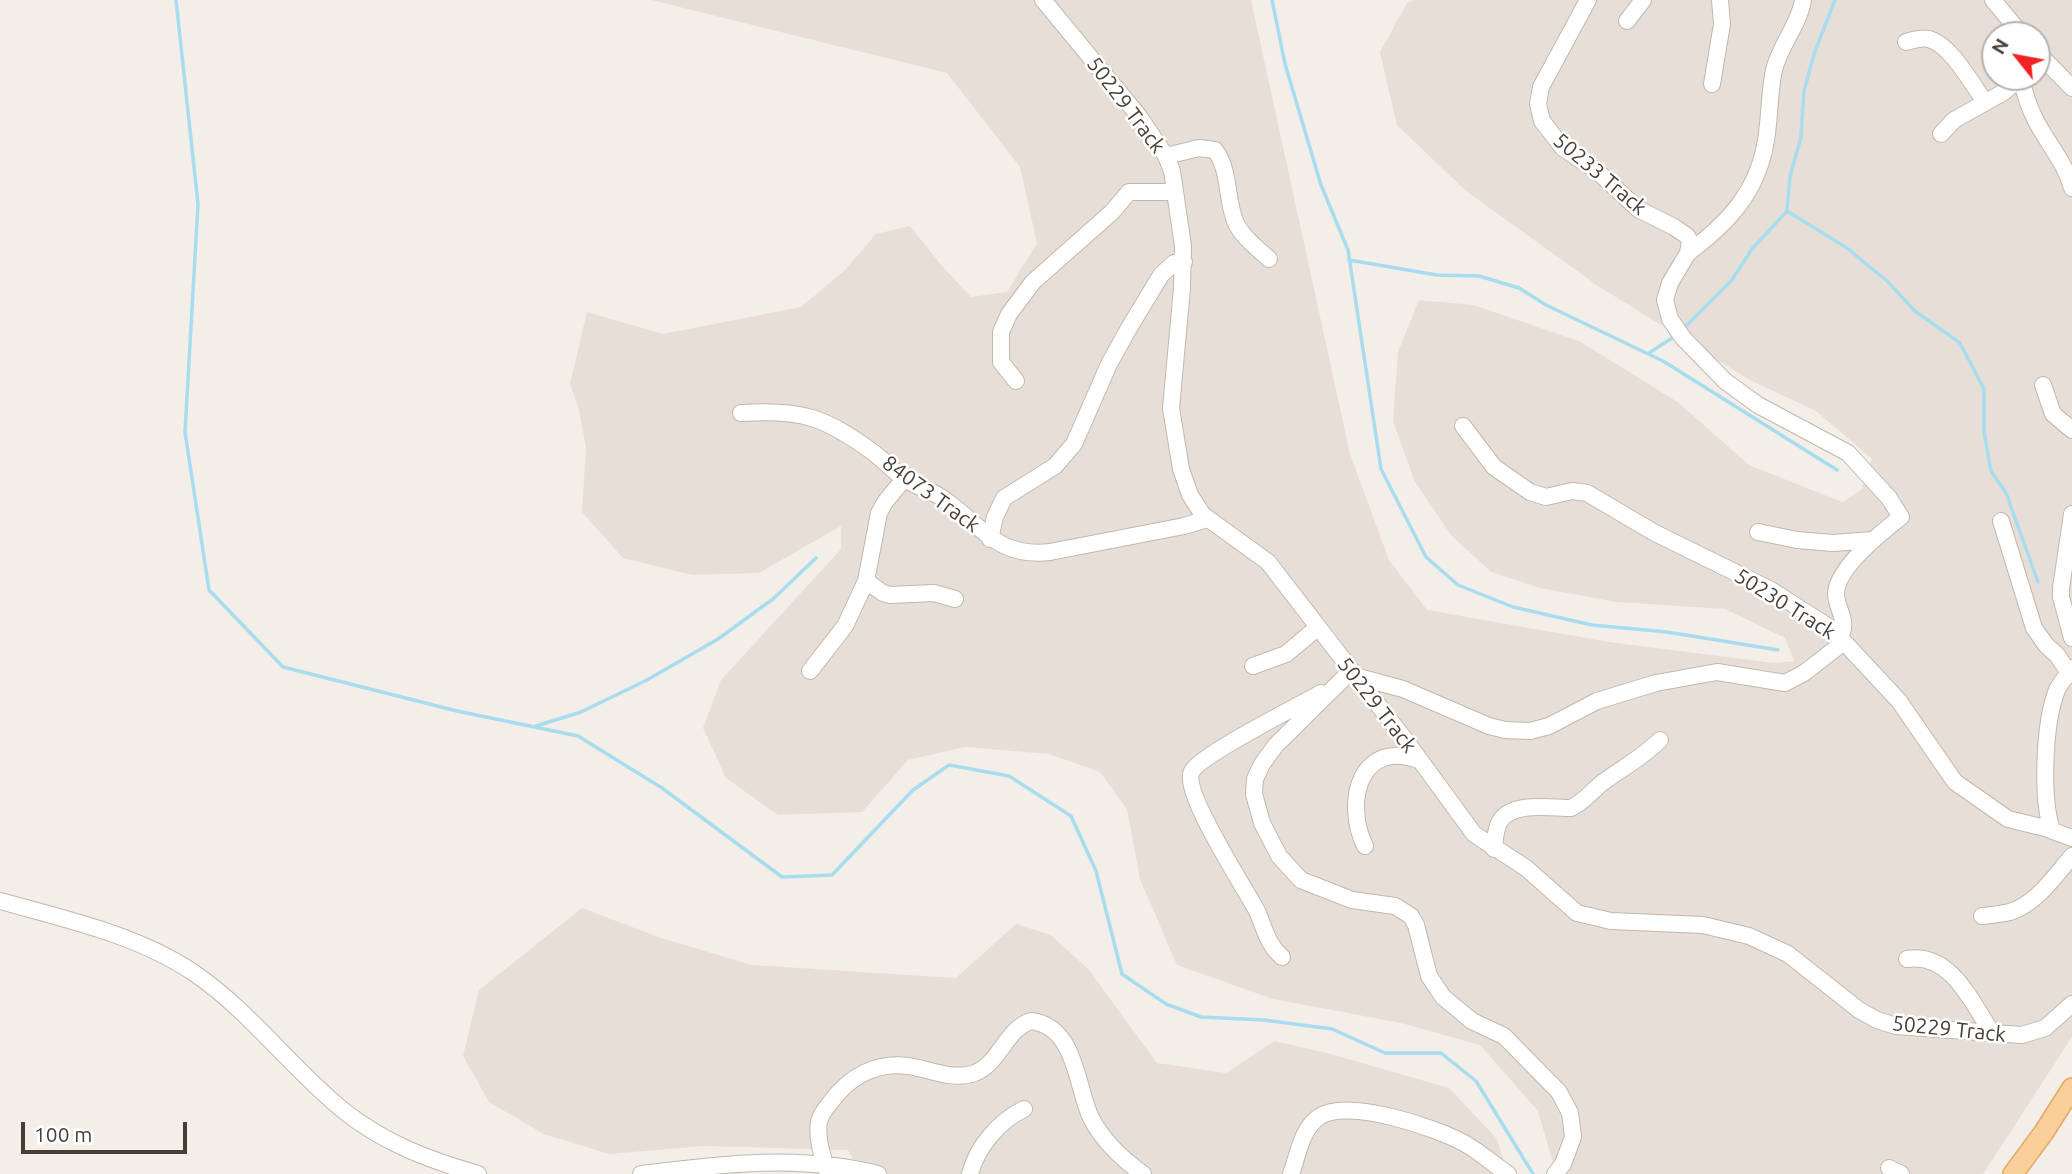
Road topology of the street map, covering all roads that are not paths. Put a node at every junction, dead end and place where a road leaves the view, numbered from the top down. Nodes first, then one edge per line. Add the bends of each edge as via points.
1 (1044, 0) edge
2 (1588, 0) edge
3 (1643, 0) edge
4 (1720, 0) edge
5 (1803, 0) edge
6 (1993, 0) edge
7 (2007, 18) junction
8 (1627, 21) dead end
9 (2008, 21) edge
10 (2010, 21) edge
11 (1906, 42) dead end
12 (2051, 66) edge
13 (1712, 84) dead end
14 (2072, 88) edge
15 (2005, 91) edge
16 (2024, 91) edge
17 (1985, 102) junction
18 (1941, 135) dead end
19 (1166, 156) junction
20 (2072, 188) edge
21 (1175, 192) junction
22 (1688, 253) junction
23 (1269, 259) dead end
24 (1184, 262) junction
25 (1016, 381) dead end
26 (2043, 385) dead end
27 (741, 413) dead end
28 (1463, 426) dead end
29 (2072, 430) edge
30 (904, 479) junction
31 (2072, 514) edge
32 (1207, 519) junction
33 (2001, 521) dead end
34 (1758, 531) dead end
35 (990, 539) junction
36 (1873, 540) junction
37 (866, 581) junction
38 (955, 598) dead end
39 (1317, 628) junction
40 (2072, 638) edge
41 (1842, 639) junction
42 (1253, 666) dead end
43 (810, 671) dead end
44 (2071, 671) edge
45 (1353, 673) junction
46 (1337, 684) junction
47 (1660, 740) dead end
48 (1421, 761) junction
49 (2052, 830) junction
50 (2072, 838) edge
51 (1365, 846) dead end
52 (1494, 849) junction
53 (2072, 856) edge
54 (0, 901) edge
55 (1982, 916) dead end
56 (1282, 957) dead end
57 (1907, 959) dead end
58 (2072, 1004) edge
59 (1993, 1034) junction
60 (2072, 1088) edge
61 (1024, 1109) dead end
62 (826, 1169) edge
63 (478, 1174) edge
64 (641, 1174) edge
65 (878, 1174) edge
66 (970, 1174) edge
67 (1143, 1174) edge
68 (1291, 1174) edge
69 (1508, 1174) edge
70 (1555, 1174) edge
71 (2013, 1174) edge

1 - 19 street, 50229 Track
2 - 22 street, 50233 Track via 1541,87 1542,121 1563,148 1597,171 1638,209 1683,232 1690,241
3 - 8 street
4 - 13 street via 1722,24
5 - 22 street via 1775,67 1766,140 1747,195 1717,232
6 - 7 street
7 - 9 street
7 - 10 street
11 - 17 street via 1928,39 1943,48
12 - 14 street
15 - 17 street
16 - 20 street
17 - 18 street via 1954,120
19 - 21 street, 50229 Track
19 - 23 street via 1199,148 1218,152 1236,223
21 - 24 street, 50229 Track
21 - 25 street via 1129,192 1033,282 1001,332 1001,362
22 - 36 street via 1665,300 1670,318 1725,381 1758,405 1848,453 1882,489 1901,517
24 - 32 street, 50229 Track via 1172,421 1187,488
24 - 35 street via 1174,263 1161,275 1109,364 1074,444 1055,466 1004,498
26 - 29 street via 2053,414
27 - 30 street, 84073 Track via 813,417 876,455
28 - 41 street, 50230 Track via 1494,467 1530,492 1546,497 1587,493 1655,533 1771,590
30 - 35 street, 84073 Track via 943,498
30 - 37 street via 879,513
31 - 40 street via 2061,597
32 - 35 street, 84073 Track via 1035,554 1017,552
32 - 39 street, 50229 Track via 1262,557
33 - 44 street via 2034,628
34 - 36 street via 1833,543
36 - 41 street via 1837,588 1844,623
37 - 38 street via 890,595 934,593
37 - 43 street via 845,626
39 - 42 street via 1286,654
39 - 45 street, 50229 Track
41 - 45 street via 1786,683 1717,672 1656,683 1597,701 1530,731 1489,726
41 - 49 street, 50230 Track via 1899,701 1955,782 2008,819
44 - 49 street via 2057,691 2050,720 2046,806
45 - 46 street
45 - 48 street, 50229 Track
46 - 56 street via 1222,748 1190,776 1213,834 1272,948
46 - 70 street via 1262,764 1254,794 1262,823 1279,856 1301,880 1348,899 1395,906 1411,916 1429,976 1443,996 1472,1021 1504,1036 1559,1092 1570,1113 1573,1137
47 - 52 street via 1578,805 1507,813 1496,829
48 - 51 street via 1399,754 1386,757 1364,773 1356,788 1355,805
48 - 52 street, 50229 Track via 1474,834
49 - 50 street, 50230 Track
52 - 59 street, 50229 Track via 1584,916 1737,932 1788,954 1850,1004 1883,1023
53 - 55 street via 2022,906
54 - 63 street via 118,936 175,961 229,999 345,1112 410,1152
57 - 59 street via 1926,958 1945,969
58 - 59 street, 50229 Track via 2035,1032
60 - 71 main road
61 - 66 street via 1000,1124 975,1158
62 - 64 street via 799,1161 750,1162
62 - 65 street via 851,1167
62 - 67 street via 819,1122 834,1098 859,1075 888,1066 972,1074 990,1063 1018,1029 1031,1021 1058,1035 1073,1061 1091,1118 1114,1150
68 - 69 street via 1312,1122 1341,1110 1375,1114 1453,1138

